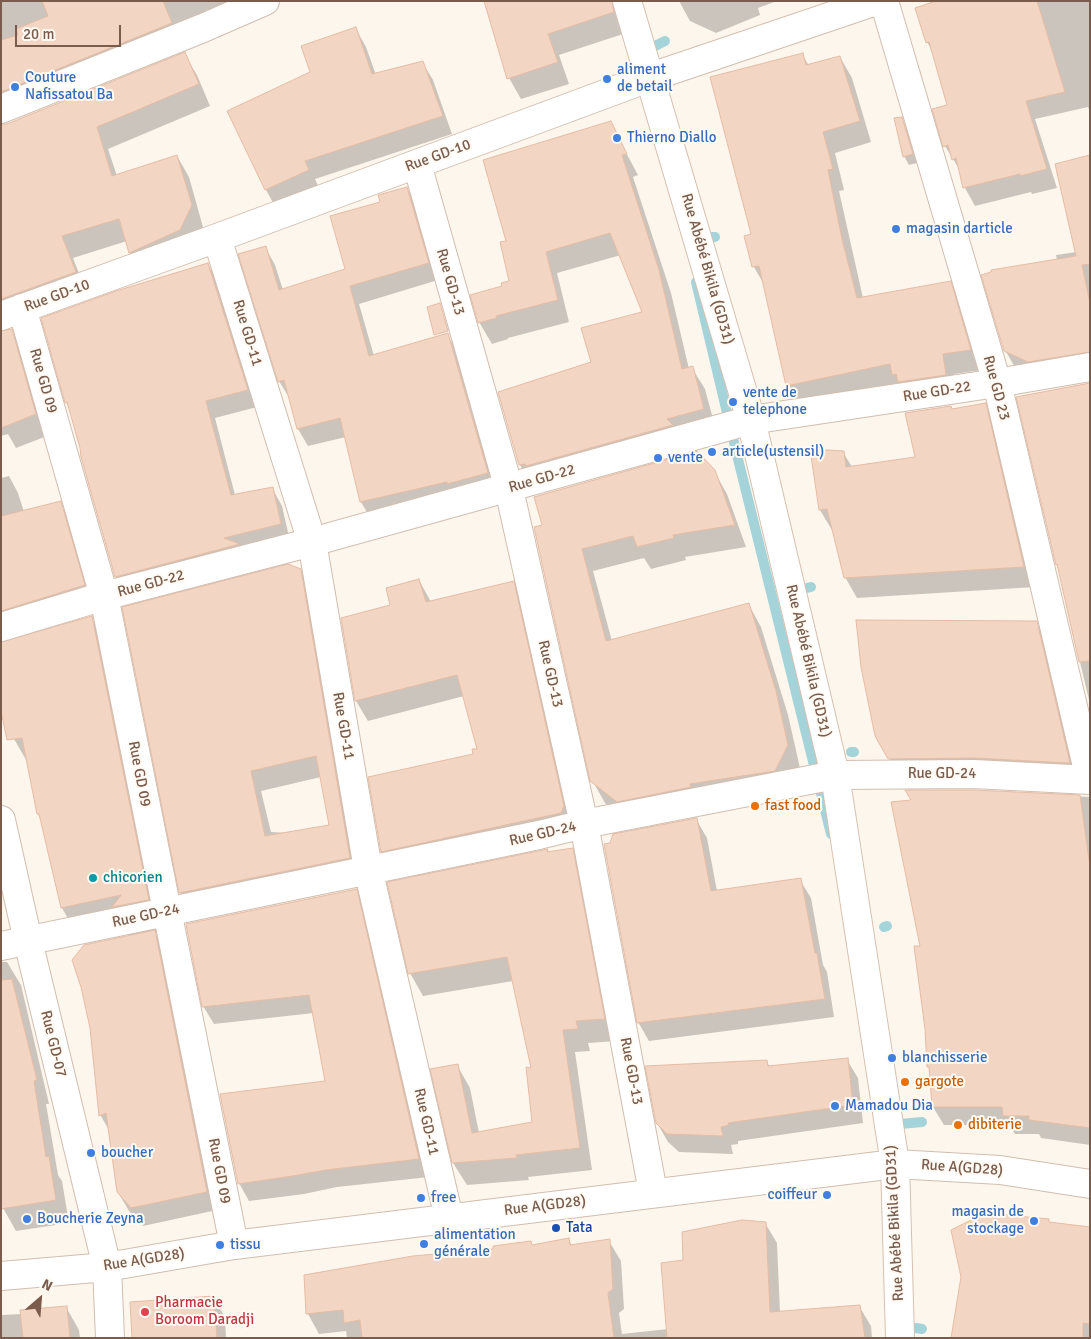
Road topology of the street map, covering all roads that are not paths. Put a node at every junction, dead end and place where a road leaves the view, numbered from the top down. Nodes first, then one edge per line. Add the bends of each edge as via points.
1 (265, 1) edge
2 (627, 1) edge
3 (876, 1) edge
4 (884, 1) edge
5 (650, 77) junction
6 (1, 109) edge
7 (417, 164) junction
8 (217, 238) junction
9 (12, 312) edge
10 (1090, 367) edge
11 (996, 383) junction
12 (751, 420) junction
13 (509, 488) junction
14 (312, 542) junction
15 (104, 596) junction
16 (1, 627) edge
17 (835, 775) junction
18 (1090, 780) edge
19 (1, 820) edge
20 (584, 824) junction
21 (368, 869) junction
22 (167, 912) junction
23 (28, 941) junction
24 (1, 946) edge
25 (895, 1164) junction
26 (1090, 1184) edge
27 (654, 1192) junction
28 (449, 1218) junction
29 (234, 1245) junction
30 (107, 1267) junction
31 (1, 1276) edge
32 (110, 1338) edge
33 (900, 1338) edge

1 - 6 street
2 - 5 street, Rue Abébé Bikila (GD31)
3 - 5 street, Rue GD-10
4 - 11 street, Rue GD 23
5 - 7 street, Rue GD-10
5 - 12 street, Rue Abébé Bikila (GD31)
7 - 8 street, Rue GD-10
7 - 13 street, Rue GD-13
8 - 9 street, Rue GD-10
8 - 14 street, Rue GD-11
9 - 15 street, Rue GD 09
10 - 11 street, Rue GD-22
11 - 12 street, Rue GD-22
11 - 18 street, Rue GD 23
12 - 13 street, Rue GD-22
12 - 17 street, Rue Abébé Bikila (GD31)
13 - 14 street, Rue GD-22
13 - 20 street, Rue GD-13
14 - 15 street, Rue GD-22
14 - 21 street, Rue GD-11
15 - 16 street, Rue GD-22
15 - 22 street, Rue GD 09
17 - 18 street, Rue GD-24 via 974,774
17 - 20 street, Rue GD-24
17 - 25 street, Rue Abébé Bikila (GD31)
19 - 23 street, Rue GD-07
20 - 21 street, Rue GD-24
20 - 27 street, Rue GD-13
21 - 22 street, Rue GD-24
21 - 28 street, Rue GD-11
22 - 23 street, Rue GD-24
22 - 29 street, Rue GD 09
23 - 24 street, Rue GD-24
23 - 30 street, Rue GD-07
25 - 26 street, Rue A(GD28) via 1000,1170
25 - 27 street, Rue A(GD28)
25 - 33 street, Rue Abébé Bikila (GD31)
27 - 28 street, Rue A(GD28)
28 - 29 street, Rue A(GD28)
29 - 30 street, Rue A(GD28)
30 - 31 street, Rue A(GD28)
30 - 32 street, Rue GD-07

